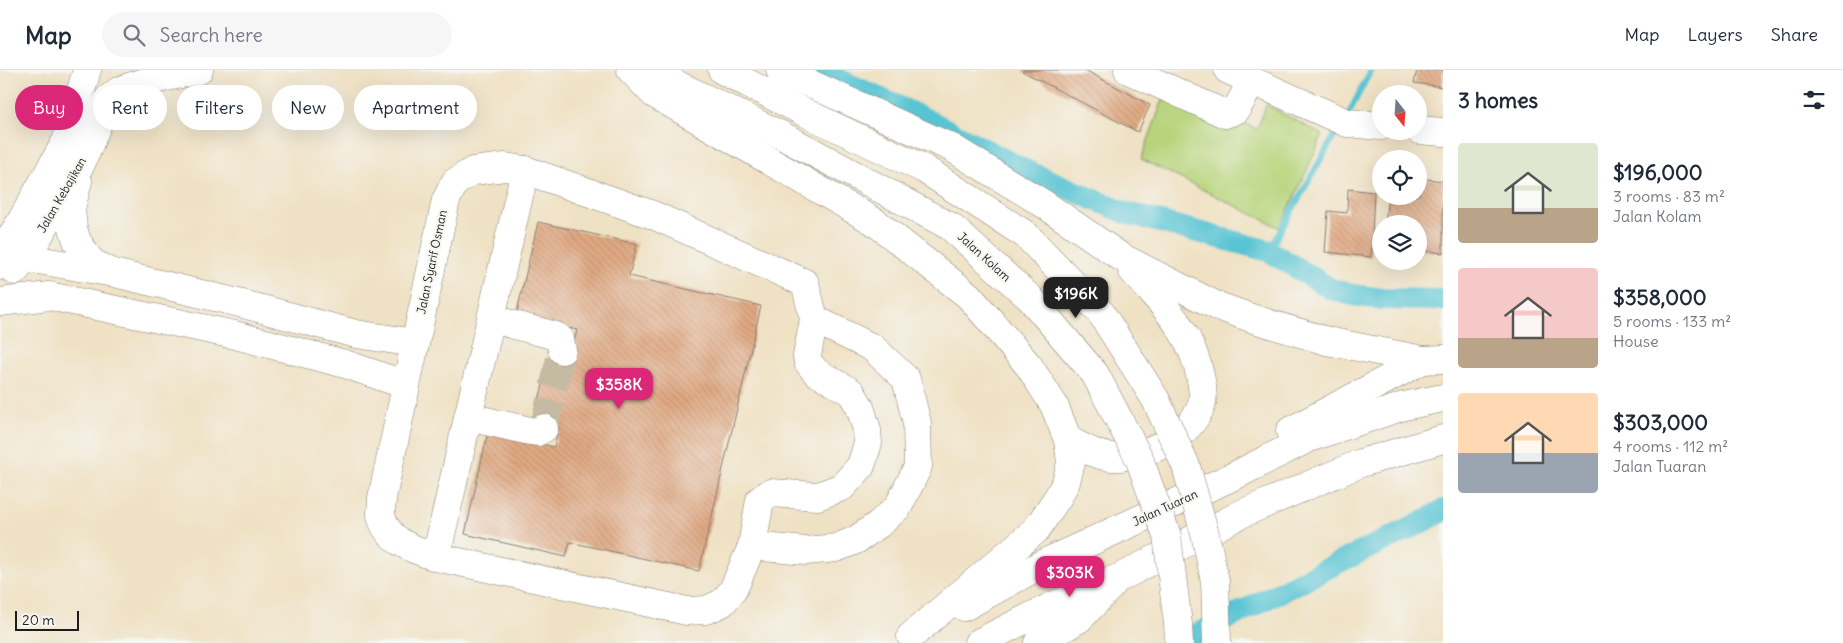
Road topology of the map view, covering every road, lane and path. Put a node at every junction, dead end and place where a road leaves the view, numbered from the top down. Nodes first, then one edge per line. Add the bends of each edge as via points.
1 (87, 70) edge
2 (199, 70) edge
3 (631, 70) edge
4 (647, 70) edge
5 (722, 70) edge
6 (780, 70) edge
7 (1128, 70) edge
8 (1240, 75) edge
9 (1372, 125) edge
10 (1428, 131) edge
11 (1443, 132) edge
12 (82, 162) junction
13 (525, 170) junction
14 (0, 250) edge
15 (1121, 257) junction
16 (26, 258) junction
17 (0, 266) edge
18 (114, 273) junction
19 (0, 291) edge
20 (0, 302) edge
21 (492, 319) junction
22 (814, 319) junction
23 (356, 334) junction
24 (415, 343) junction
25 (562, 350) dead end
26 (1433, 360) edge
27 (346, 364) junction
28 (406, 385) junction
29 (1443, 398) edge
30 (468, 418) junction
31 (544, 428) dead end
32 (1068, 440) junction
33 (1443, 440) edge
34 (752, 546) junction
35 (436, 557) junction
36 (1042, 564) junction
37 (1120, 577) junction
38 (904, 639) edge
39 (978, 643) edge
40 (1038, 643) edge
41 (1179, 643) edge
42 (1217, 643) edge

1 - 14 main road, Jalan Kebajikan via 66,141 16,230
2 - 12 main road, Jalan Kebajikan via 144,82 120,90 108,99
3 - 32 main road via 654,94 875,222 969,296 1029,366 1054,405
4 - 41 main road, Jalan Kolam, bridge via 781,135 952,227 1030,298 1095,374 1140,458 1166,536
5 - 42 main road, bridge via 924,169 1026,234 1101,313 1156,400 1186,466 1215,581
6 - 15 main road via 952,148 1044,204
7 - 8 main road via 1225,114 1236,110
8 - 9 main road via 1347,123
10 - 11 main road
12 - 16 main road, Jalan Kebajikan
12 - 18 main road via 71,209 77,242 91,262
13 - 21 main road
13 - 22 main road, Jalan Syarif Osman via 653,215 805,283
13 - 24 main road, Jalan Syarif Osman via 505,167 473,172 456,182 446,200
15 - 26 main road via 1215,305 1254,319 1327,341
15 - 32 main road via 1177,320 1192,350 1201,381 1202,402 1191,423 1167,444 1132,456 1109,457
16 - 17 main road
16 - 18 main road
16 - 19 main road, Jalan Kebajikan
18 - 23 main road
20 - 27 main road via 49,296 235,335
21 - 25 main road via 556,336
21 - 30 main road
22 - 34 main road, Jalan Syarif Osman via 808,362 816,372 851,392 860,407 868,443 861,466 842,487 818,496 777,492 765,495 758,506
22 - 34 main road via 873,348 906,379 917,422 918,467 898,507 856,540 836,548 806,551
23 - 24 main road
23 - 27 main road
24 - 28 main road, Jalan Syarif Osman
26 - 36 main road
27 - 28 main road
28 - 35 main road, Jalan Syarif Osman via 381,515 398,541
29 - 36 main road, Jalan Tuaran via 1404,406 1308,438 1236,475
30 - 31 main road via 530,432
30 - 35 main road
32 - 38 main road via 1071,463 1066,482 1036,530
33 - 37 main road via 1362,463 1241,514
34 - 35 main road, Jalan Syarif Osman via 733,590 722,603 706,610 686,610
36 - 38 main road, Jalan Tuaran
37 - 39 main road
37 - 40 main road via 1079,619

